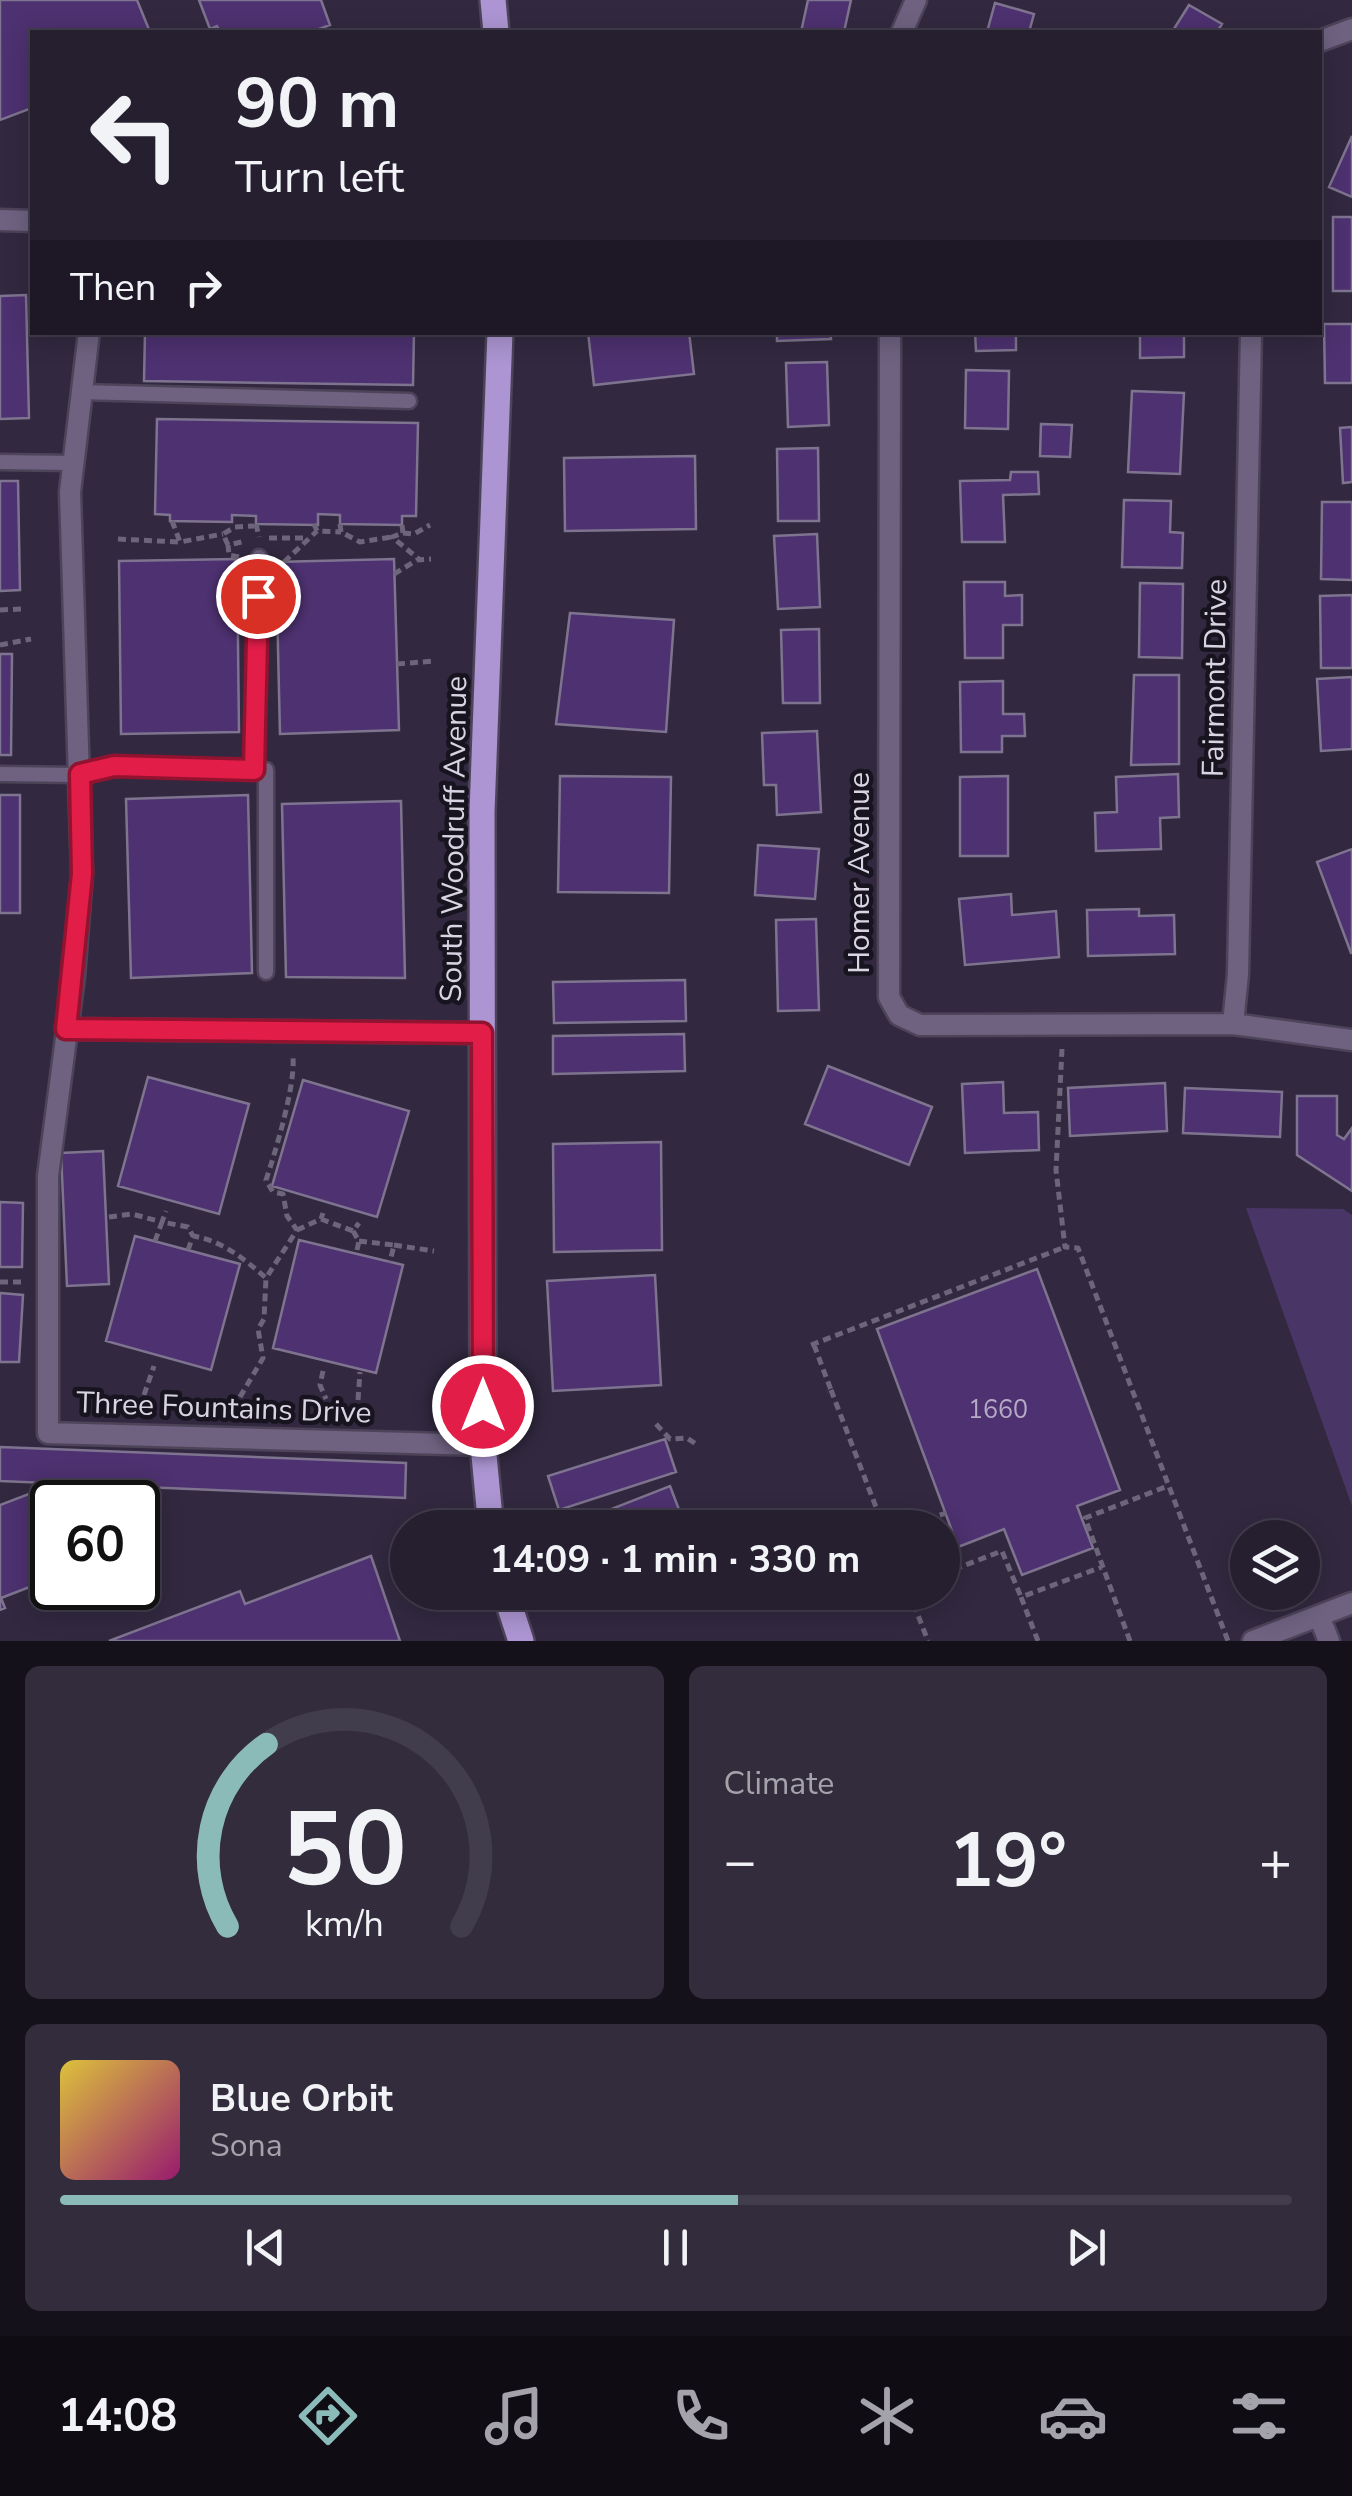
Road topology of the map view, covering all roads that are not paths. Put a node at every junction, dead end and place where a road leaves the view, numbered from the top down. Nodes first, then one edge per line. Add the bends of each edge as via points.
1 (493, 0) edge
2 (916, 0) edge
3 (1352, 29) edge
4 (496, 30) edge
5 (903, 30) edge
6 (1322, 40) edge
7 (0, 220) edge
8 (30, 221) edge
9 (89, 335) edge
10 (500, 335) edge
11 (890, 335) edge
12 (1250, 335) edge
13 (80, 392) junction
14 (409, 401) dead end
15 (0, 462) edge
16 (73, 463) junction
17 (259, 558) dead end
18 (254, 770) junction
19 (0, 774) edge
20 (80, 774) junction
21 (266, 972) dead end
22 (1233, 1024) junction
23 (66, 1029) junction
24 (482, 1033) junction
25 (1352, 1040) edge
26 (483, 1445) junction
27 (489, 1510) edge
28 (1352, 1603) edge
29 (510, 1610) edge
30 (1319, 1616) junction
31 (521, 1641) edge
32 (1253, 1641) edge
33 (1329, 1641) edge

1 - 4 main road
2 - 5 street
3 - 6 street
7 - 8 street
9 - 13 street, Three Fountains Drive
10 - 24 main road, South Woodruff Avenue via 482,812
11 - 22 street, Homer Avenue via 889,998 899,1015 920,1025
12 - 22 street, Fairmont Drive
13 - 14 lane
13 - 16 street, Three Fountains Drive
15 - 16 lane
16 - 20 street, Three Fountains Drive via 70,595
17 - 18 lane
18 - 20 lane via 114,766
18 - 21 lane via 266,770
19 - 20 lane
20 - 23 street, Three Fountains Drive via 82,874
22 - 25 street, Homer Avenue
23 - 24 street
23 - 26 street, Three Fountains Drive via 48,1176 48,1433
24 - 26 main road, South Woodruff Avenue
26 - 27 main road, South Woodruff Avenue
28 - 30 street
29 - 31 main road
30 - 32 street
30 - 33 street

